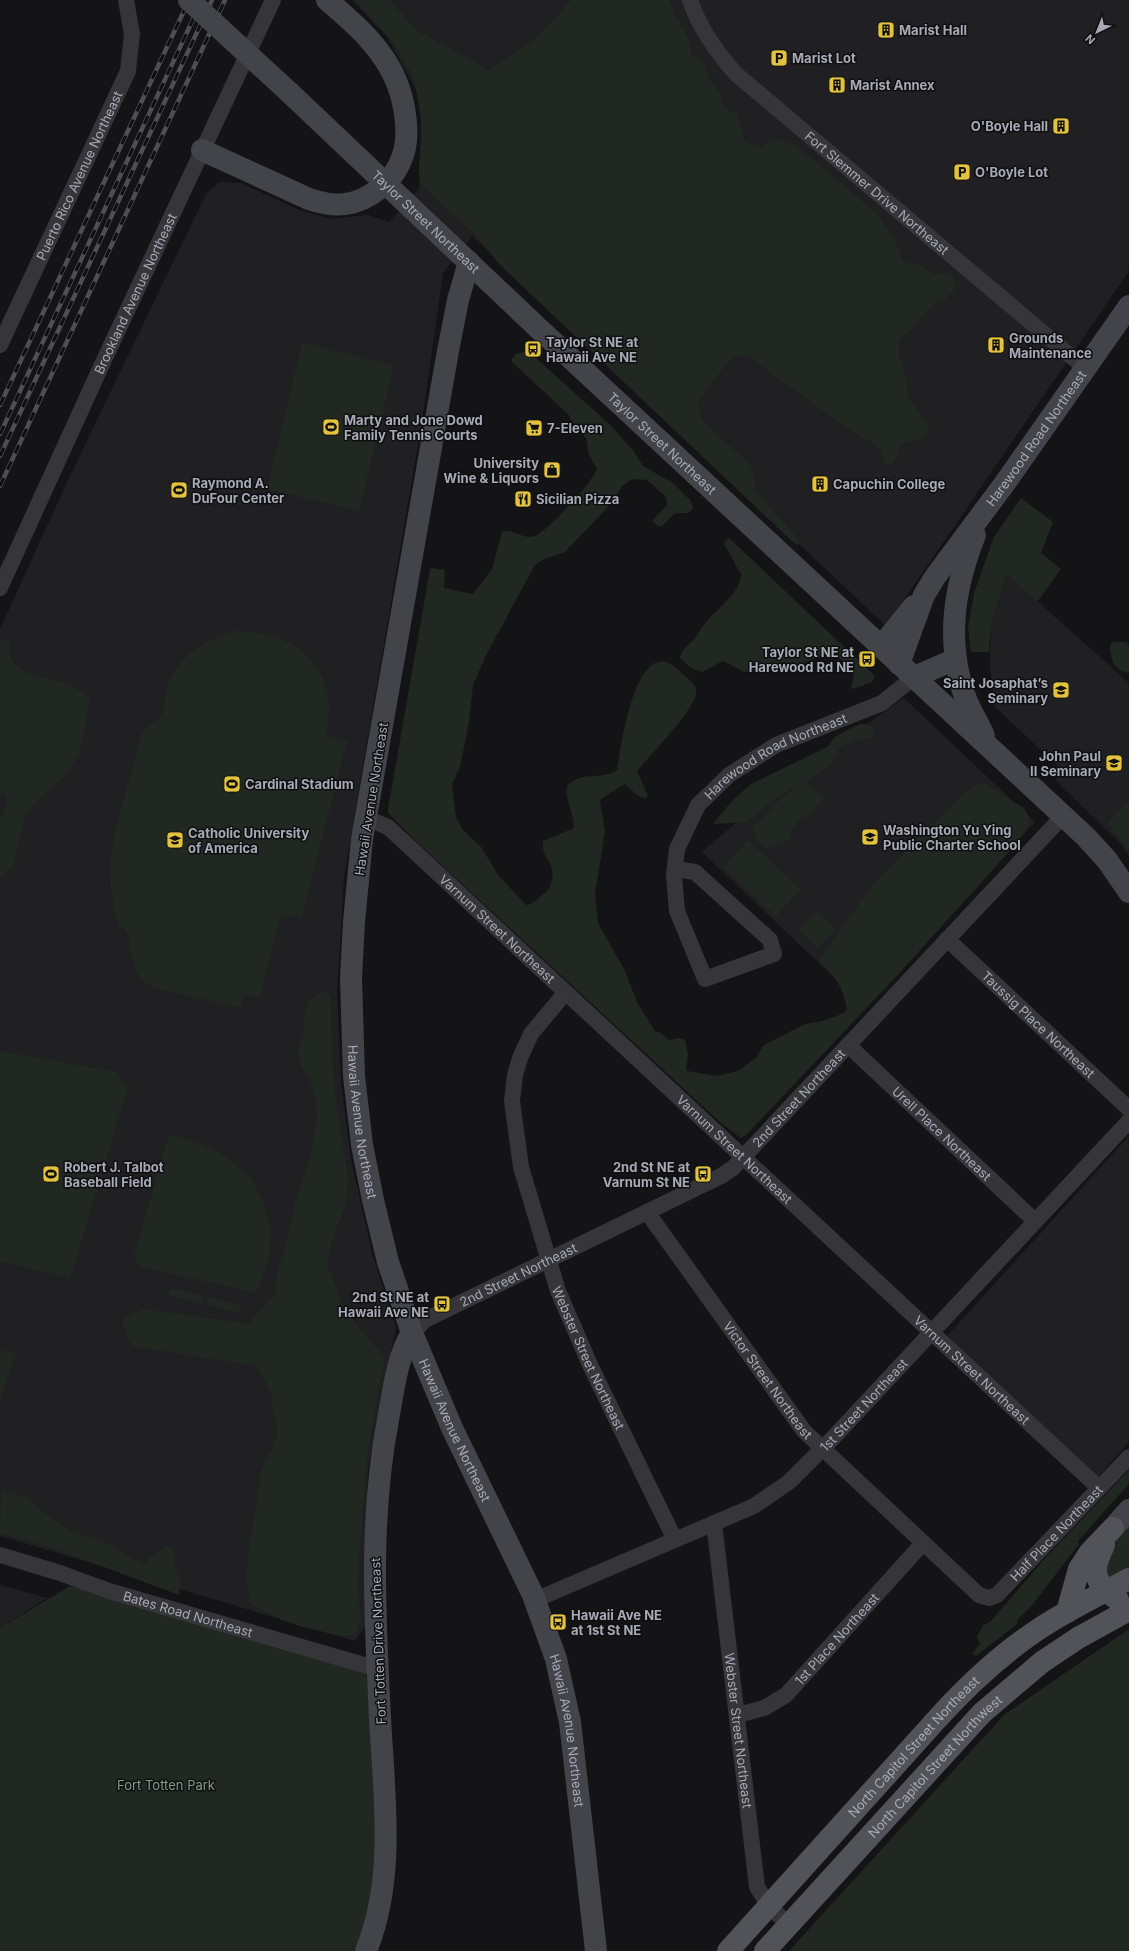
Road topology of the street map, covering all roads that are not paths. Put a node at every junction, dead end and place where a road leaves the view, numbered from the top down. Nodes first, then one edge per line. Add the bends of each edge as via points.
1 (126, 0) edge
2 (190, 0) edge
3 (273, 0) edge
4 (328, 0) edge
5 (690, 0) edge
6 (202, 150) junction
7 (386, 183) junction
8 (469, 262) junction
9 (1129, 306) edge
10 (0, 345) edge
11 (1085, 368) junction
12 (984, 511) junction
13 (0, 588) edge
14 (924, 595) junction
15 (878, 645) junction
16 (956, 659) junction
17 (906, 671) junction
18 (990, 748) junction
19 (1063, 816) junction
20 (366, 818) junction
21 (675, 869) junction
22 (1129, 892) edge
23 (947, 939) junction
24 (565, 993) junction
25 (848, 1045) junction
26 (1129, 1109) edge
27 (1129, 1121) edge
28 (743, 1159) junction
29 (647, 1212) junction
30 (1035, 1221) junction
31 (548, 1261) junction
32 (412, 1333) junction
33 (931, 1333) junction
34 (822, 1449) junction
35 (1129, 1457) edge
36 (1099, 1488) junction
37 (1129, 1510) edge
38 (714, 1523) junction
39 (1113, 1528) junction
40 (675, 1540) junction
41 (923, 1543) junction
42 (0, 1555) edge
43 (1129, 1579) edge
44 (1107, 1591) junction
45 (979, 1595) joint
46 (535, 1600) junction
47 (1129, 1606) edge
48 (1129, 1610) edge
49 (1067, 1612) junction
50 (378, 1669) junction
51 (738, 1715) junction
52 (769, 1906) junction
53 (789, 1925) junction
54 (366, 1951) edge
55 (596, 1951) edge
56 (728, 1951) edge
57 (765, 1951) edge

1 - 10 street, Puerto Rico Avenue Northeast via 132,39 126,76
2 - 7 street, Taylor Street Northeast, bridge
3 - 6 street, Brookland Avenue Northeast
4 - 7 street via 371,41 383,56 398,85 404,115 405,146 399,166
5 - 11 street, Fort Slemmer Drive Northeast via 712,46 736,74
6 - 7 street via 326,204 352,203
6 - 13 street, Brookland Avenue Northeast
7 - 8 street, Taylor Street Northeast
8 - 15 street, Taylor Street Northeast
8 - 20 street, Hawaii Avenue Northeast via 448,351
9 - 11 street, Harewood Road Northeast
11 - 12 street, Harewood Road Northeast
12 - 14 street, Harewood Road Northeast via 934,577
12 - 16 street, Harewood Road Northeast via 966,557 955,597
14 - 15 street via 889,637
14 - 17 street, Harewood Road Northeast
15 - 17 street, Taylor Street Northeast
16 - 17 street
16 - 18 street, Harewood Road Northeast via 965,696
17 - 18 street, Taylor Street Northeast
17 - 21 street, Harewood Road Northeast via 882,702 776,745 729,775 698,805 677,849
18 - 19 street, Taylor Street Northeast
19 - 22 street, Taylor Street Northeast via 1100,852
19 - 23 street, 2nd Street Northeast
20 - 24 street, Varnum Street Northeast via 388,827
20 - 32 street, Hawaii Avenue Northeast via 357,881 352,950 351,1015 354,1076 362,1145 373,1200 388,1262
21 - 21 street, Harewood Road Northeast via 677,911 705,979 774,954 770,940 695,872
23 - 25 street, 2nd Street Northeast
23 - 26 street, Taussig Place Northeast
24 - 28 street, Varnum Street Northeast
24 - 31 street, Webster Street Northeast via 542,1019 527,1042 517,1066 512,1096 521,1167
25 - 28 street, 2nd Street Northeast
25 - 30 street, Urell Place Northeast
27 - 30 street, 1st Street Northeast
28 - 29 street, 2nd Street Northeast via 727,1173
28 - 33 street, Varnum Street Northeast
29 - 31 street, 2nd Street Northeast
29 - 34 street, Victor Street Northeast via 804,1431
30 - 33 street, 1st Street Northeast
31 - 32 street, 2nd Street Northeast via 425,1320
31 - 40 street, Webster Street Northeast via 558,1292 585,1355
32 - 46 street, Hawaii Avenue Northeast via 452,1428
32 - 50 street, Fort Totten Drive Northeast via 405,1346 392,1399 378,1487 374,1561
33 - 34 street, 1st Street Northeast
33 - 36 street, Varnum Street Northeast
34 - 38 street, 1st Street Northeast via 793,1478 769,1497
34 - 41 street, Victor Street Northeast
35 - 36 street, Half Place Northeast
36 - 45 street, Half Place Northeast via 997,1595 989,1598
37 - 39 street
38 - 40 street, 1st Street Northeast
38 - 51 street, Webster Street Northeast
39 - 44 main road via 1098,1556 1095,1568 1096,1578
39 - 49 main road via 1090,1552 1079,1569
40 - 46 street, 1st Street Northeast
41 - 45 street, Victor Street Northeast
41 - 51 street, 1st Place Northeast via 786,1695 764,1708
42 - 50 street, Bates Road Northeast via 109,1591
43 - 44 main road, North Capitol Street Northeast
44 - 47 main road
44 - 49 main road, North Capitol Street Northeast
46 - 55 street, Hawaii Avenue Northeast via 554,1649 567,1707
48 - 53 main road, North Capitol Street Northwest via 1042,1662 986,1709
49 - 52 main road, North Capitol Street Northeast via 1021,1642 961,1693
50 - 54 street, Fort Totten Drive Northeast via 386,1853 379,1911
51 - 52 street, Webster Street Northeast via 757,1887
52 - 53 street, Webster Street Northeast
52 - 56 main road, North Capitol Street Northeast
53 - 57 main road, North Capitol Street Northwest

